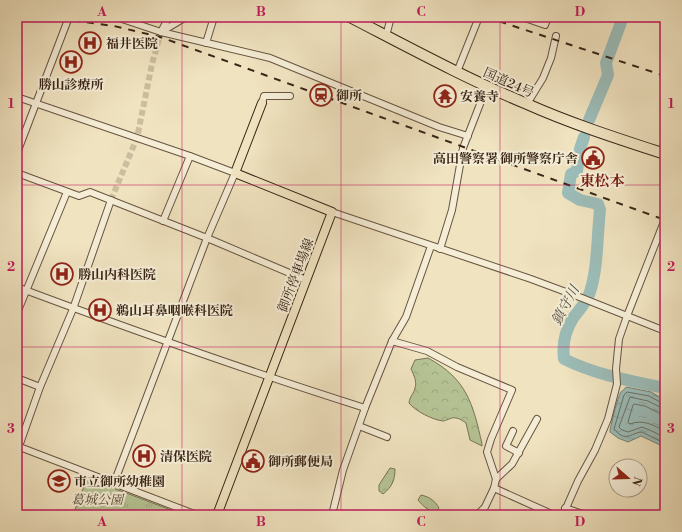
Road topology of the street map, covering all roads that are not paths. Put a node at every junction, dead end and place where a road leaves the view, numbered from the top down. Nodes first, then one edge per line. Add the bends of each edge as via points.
1 (69, 17) edge
2 (116, 17) edge
3 (169, 17) edge
4 (186, 17) edge
5 (214, 17) edge
6 (350, 17) edge
7 (392, 17) edge
8 (479, 17) edge
9 (522, 17) edge
10 (548, 17) edge
11 (161, 32) junction
12 (386, 36) junction
13 (556, 36) dead end
14 (206, 42) junction
15 (457, 72) junction
16 (487, 86) junction
17 (290, 96) dead end
18 (17, 97) edge
19 (262, 103) joint
20 (36, 104) junction
21 (527, 104) junction
22 (468, 136) junction
23 (17, 153) edge
24 (665, 154) edge
25 (190, 156) junction
26 (17, 172) edge
27 (234, 173) junction
28 (67, 192) junction
29 (111, 200) junction
30 (332, 212) junction
31 (665, 220) edge
32 (163, 221) junction
33 (207, 238) junction
34 (431, 246) junction
35 (440, 249) junction
36 (306, 280) junction
37 (17, 287) edge
38 (26, 291) junction
39 (73, 309) junction
40 (17, 313) edge
41 (627, 316) junction
42 (665, 331) edge
43 (392, 341) junction
44 (168, 342) junction
45 (17, 378) edge
46 (268, 378) junction
47 (40, 387) junction
48 (365, 408) junction
49 (537, 420) dead end
50 (358, 426) junction
51 (513, 431) dead end
52 (387, 437) dead end
53 (18, 448) edge
54 (519, 453) junction
55 (496, 479) junction
56 (114, 483) junction
57 (494, 488) junction
58 (565, 508) junction
59 (197, 515) edge
60 (217, 515) edge
61 (332, 515) edge
62 (477, 515) edge
63 (554, 515) edge
64 (563, 515) edge
65 (586, 515) edge

1 - 20 street
2 - 11 street
3 - 11 street
4 - 11 street
5 - 14 street
6 - 12 highway, 国道24号
7 - 12 street
8 - 15 street
9 - 10 street via 545,25
11 - 14 street
12 - 15 highway, 国道24号
13 - 21 street via 543,78
14 - 22 street via 270,58 439,127
15 - 16 highway, 国道24号
16 - 21 highway, 国道24号
16 - 22 street
17 - 19 street via 264,96
18 - 20 street
19 - 27 main road
20 - 23 street
20 - 25 street
21 - 24 highway, 国道24号 via 580,126
22 - 35 street via 463,148 452,210
25 - 27 street
25 - 32 street
26 - 28 street
27 - 30 main road
27 - 33 street
28 - 29 street via 79,196 90,192
28 - 38 street
29 - 32 street
29 - 39 street
30 - 34 street
30 - 36 main road, 御所停車場線
31 - 41 street
32 - 33 street
33 - 36 street
33 - 44 street
34 - 35 street
34 - 43 street via 406,317
35 - 41 street via 590,300
36 - 46 main road, 御所停車場線
37 - 38 street
38 - 39 street
38 - 40 street
39 - 44 street
39 - 47 street
41 - 42 street
41 - 58 street via 619,339 617,384 608,419
43 - 48 street
43 - 55 street via 427,351 458,368 512,390 490,439 487,452
44 - 46 street
44 - 56 street
45 - 47 street
46 - 48 street
46 - 60 main road, 御所停車場線
47 - 53 street
48 - 50 street
49 - 54 street
50 - 52 street
50 - 61 street
51 - 54 street via 506,446
53 - 56 street
54 - 55 street via 512,464
55 - 57 street
56 - 59 street
57 - 62 street via 485,507
57 - 63 street
58 - 64 street
58 - 65 street

